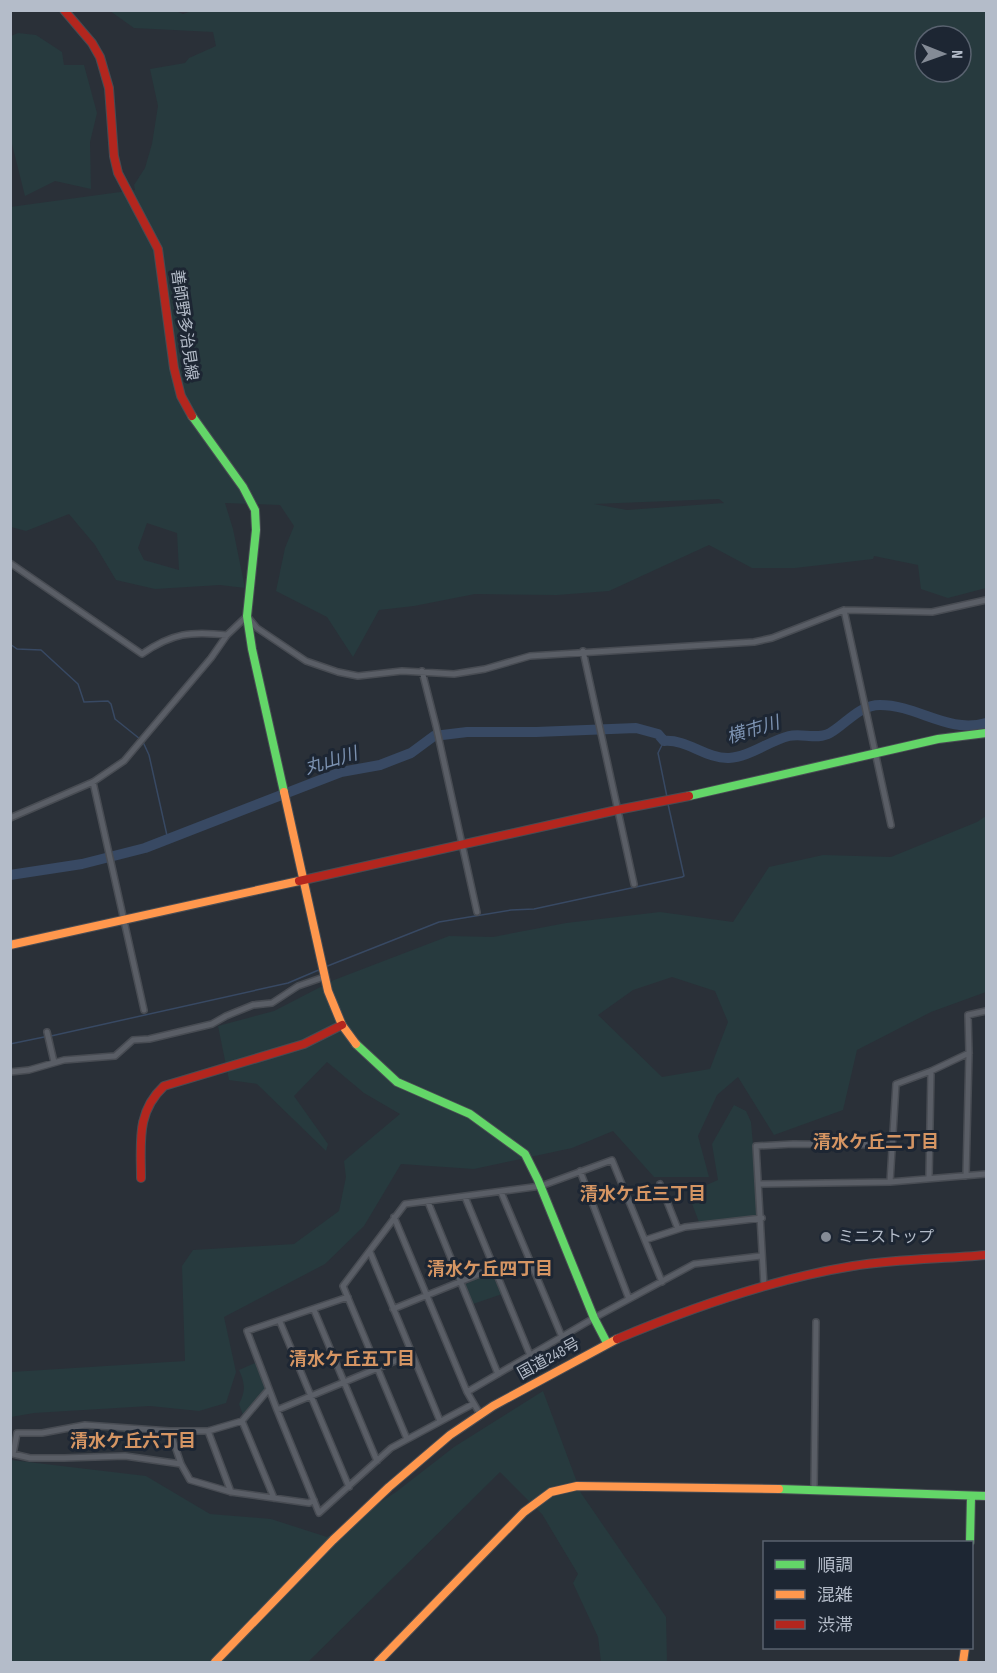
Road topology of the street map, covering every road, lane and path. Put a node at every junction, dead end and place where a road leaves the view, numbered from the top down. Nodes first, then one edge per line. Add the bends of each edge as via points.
1 (64, 10) edge
2 (10, 563) edge
3 (987, 600) edge
4 (844, 610) junction
5 (247, 616) junction
6 (227, 635) junction
7 (583, 651) junction
8 (422, 671) junction
9 (987, 732) edge
10 (876, 753) junction
11 (93, 782) junction
12 (617, 810) junction
13 (10, 818) edge
14 (891, 825) dead end
15 (462, 845) junction
16 (303, 880) junction
17 (634, 884) dead end
18 (477, 912) dead end
19 (124, 920) junction
20 (10, 945) edge
21 (324, 977) junction
22 (144, 1010) dead end
23 (987, 1011) edge
24 (342, 1024) junction
25 (47, 1032) dead end
26 (969, 1053) junction
27 (54, 1062) junction
28 (10, 1071) edge
29 (931, 1071) junction
30 (892, 1145) junction
31 (580, 1171) junction
32 (987, 1173) edge
33 (966, 1176) junction
34 (141, 1178) dead end
35 (928, 1178) junction
36 (890, 1182) junction
37 (660, 1184) dead end
38 (759, 1184) junction
39 (541, 1186) junction
40 (501, 1192) junction
41 (465, 1197) junction
42 (428, 1202) junction
43 (394, 1217) junction
44 (762, 1218) junction
45 (678, 1229) junction
46 (645, 1240) junction
47 (370, 1252) junction
48 (987, 1255) edge
49 (761, 1256) junction
50 (494, 1268) junction
51 (459, 1282) junction
52 (662, 1282) junction
53 (764, 1286) junction
54 (428, 1296) junction
55 (348, 1297) junction
56 (629, 1299) junction
57 (393, 1309) junction
58 (314, 1310) junction
59 (594, 1318) junction
60 (280, 1322) junction
61 (816, 1322) dead end
62 (562, 1337) junction
63 (607, 1343) junction
64 (412, 1354) junction
65 (530, 1355) junction
66 (378, 1367) junction
67 (498, 1374) junction
68 (343, 1382) junction
69 (269, 1389) junction
70 (467, 1392) junction
71 (311, 1395) junction
72 (473, 1404) junction
73 (277, 1410) junction
74 (480, 1414) junction
75 (242, 1421) junction
76 (440, 1421) junction
77 (170, 1431) junction
78 (208, 1431) junction
79 (407, 1439) junction
80 (377, 1461) junction
81 (182, 1464) junction
82 (349, 1487) junction
83 (814, 1490) junction
84 (231, 1492) junction
85 (971, 1496) junction
86 (987, 1496) edge
87 (274, 1498) junction
88 (314, 1500) junction
89 (970, 1541) edge
90 (385, 1660) edge
91 (215, 1662) edge

1 - 5 main road, 善師野多治見線 via 92,43 107,75 114,156 118,173 158,249 181,396 255,510
2 - 6 street via 142,654 185,633
3 - 4 street via 925,613
4 - 7 street via 754,642
4 - 10 street
5 - 6 street
5 - 8 street via 257,628 306,661 338,672 358,676
5 - 16 main road, 善師野多治見線
6 - 11 street via 124,761
7 - 8 street via 530,656 454,674
7 - 12 street
8 - 15 street
9 - 10 main road
10 - 12 main road
10 - 14 street
11 - 13 street
11 - 19 street
12 - 15 main road
12 - 17 street
15 - 16 main road
15 - 18 street
16 - 19 main road
16 - 21 main road, 善師野多治見線
19 - 20 main road
19 - 22 street
21 - 24 main road, 善師野多治見線
21 - 27 street via 298,986 272,1003 253,1005 212,1024 133,1040 115,1056
23 - 26 street via 968,1015
24 - 34 main road via 304,1044 164,1086 153,1095 142,1117
24 - 39 main road, 善師野多治見線 via 368,1057 396,1082 470,1114 525,1154
25 - 27 street
26 - 29 street
26 - 33 street
27 - 28 street
29 - 30 street via 896,1084
29 - 35 street
30 - 36 street
30 - 38 street via 756,1146
31 - 39 street
31 - 46 street via 612,1160
31 - 56 street
32 - 33 street
33 - 35 street
35 - 36 street
36 - 38 street
37 - 45 street
38 - 44 street
39 - 40 street
39 - 59 main road, 善師野多治見線
40 - 41 street
40 - 62 street
41 - 42 street
41 - 50 street
42 - 43 street via 405,1204
42 - 51 street
43 - 47 street
43 - 54 street
44 - 45 street
44 - 49 street
45 - 46 street
46 - 52 street
47 - 55 street via 343,1286
47 - 57 street
48 - 53 main road, 国道248号 via 854,1266
49 - 52 street via 694,1264
49 - 53 street
50 - 51 street
50 - 65 street
51 - 54 street
51 - 67 street
52 - 56 street
53 - 63 main road, 国道248号 via 677,1314
54 - 57 street
54 - 70 street
55 - 58 street
55 - 66 street
56 - 59 street
57 - 64 street
58 - 60 street
58 - 68 street
59 - 62 street
59 - 63 main road, 善師野多治見線
60 - 69 street via 247,1331
60 - 71 street
61 - 83 street
62 - 65 street
63 - 74 main road, 国道248号
64 - 66 street
64 - 76 street
65 - 67 street
66 - 68 street
66 - 79 street
67 - 70 street
68 - 71 street
68 - 80 street
69 - 73 street
69 - 75 street
70 - 72 street
71 - 73 street
71 - 82 street
72 - 74 street
72 - 76 street
73 - 88 street
74 - 91 main road, 国道248号 via 389,1487
75 - 78 street
75 - 87 street
76 - 79 street
77 - 78 street
77 - 81 street
77 - 81 street via 84,1425 17,1433 13,1454 30,1458 125,1456
78 - 84 street
79 - 80 street
80 - 82 street
81 - 84 street via 190,1480
82 - 88 street via 319,1513
83 - 85 main road
83 - 90 main road via 577,1486 551,1492 524,1512
84 - 87 street
85 - 86 main road
85 - 89 main road
87 - 88 street via 309,1503

